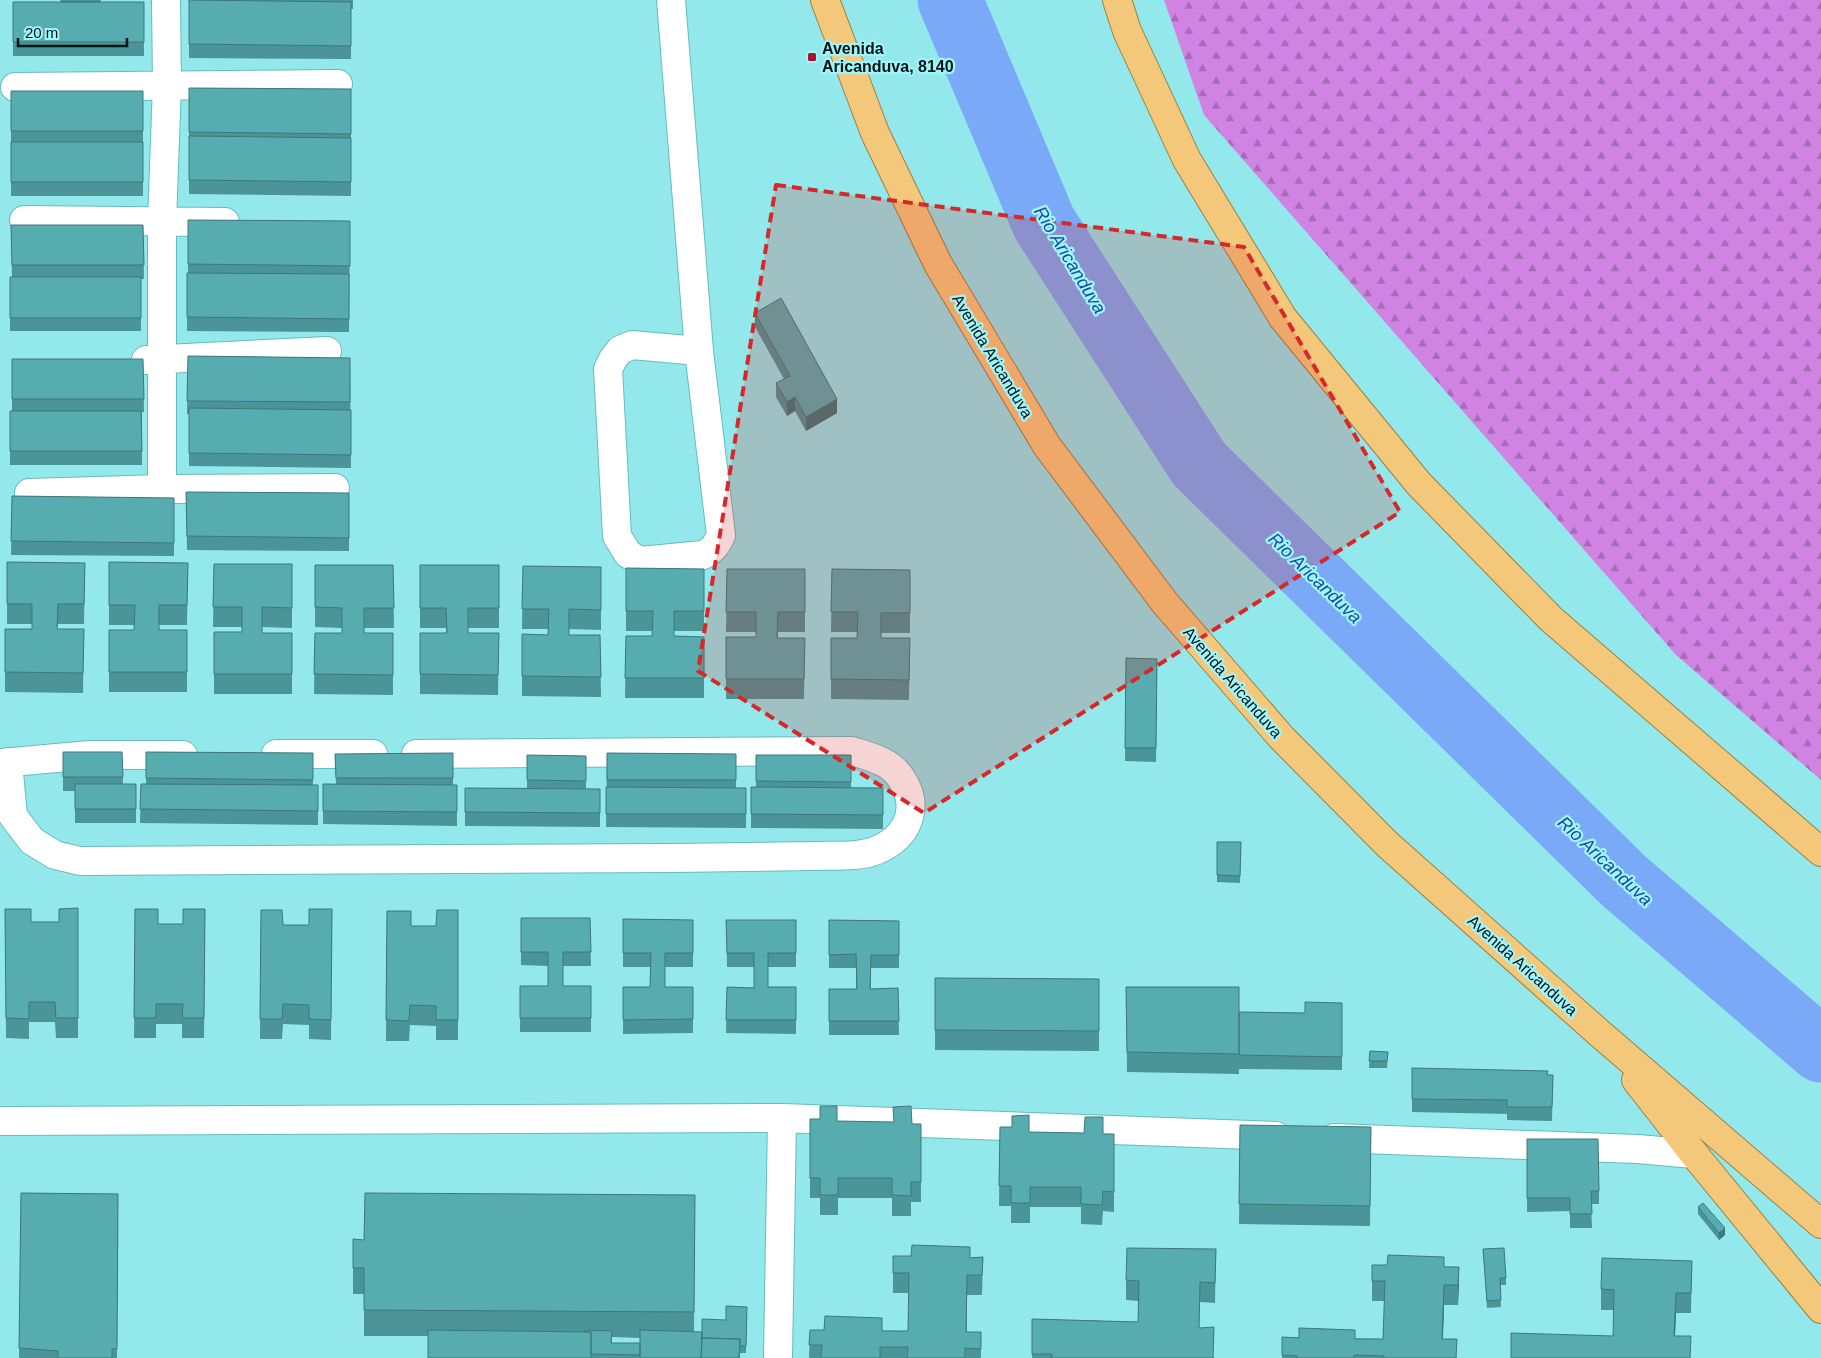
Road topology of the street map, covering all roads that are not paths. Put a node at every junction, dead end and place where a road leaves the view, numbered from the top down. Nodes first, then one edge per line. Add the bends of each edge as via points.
1 (166, 0) edge
2 (672, 0) edge
3 (825, 0) edge
4 (1117, 0) edge
5 (338, 84) dead end
6 (167, 85) junction
7 (15, 87) dead end
8 (24, 220) dead end
9 (162, 222) junction
10 (250, 222) edge
11 (327, 351) dead end
12 (699, 351) junction
13 (124, 360) edge
14 (163, 360) junction
15 (335, 488) dead end
16 (162, 489) junction
17 (30, 493) dead end
18 (248, 754) edge
19 (209, 755) edge
20 (4, 762) edge
21 (1821, 852) edge
22 (1598, 1032) junction
23 (782, 1118) junction
24 (0, 1121) edge
25 (1694, 1154) junction
26 (1821, 1224) edge
27 (1821, 1308) edge
28 (778, 1358) edge

1 - 6 street
2 - 12 street
3 - 22 highway, Avenida Aricanduva via 875,133 938,264 1047,446 1165,603 1281,737 1387,844
4 - 21 highway via 1127,31 1188,160 1283,318 1418,484 1551,619
5 - 6 street
6 - 7 street
6 - 9 street
8 - 9 street
9 - 10 street
9 - 14 street
11 - 14 street
12 - 12 street via 721,535 711,551 703,555 640,561 628,554 617,536 608,369 620,350 632,345
13 - 14 street
14 - 16 street
15 - 16 street
16 - 17 street
18 - 20 street via 852,751 888,764 900,776 910,794 911,814 903,832 891,844 854,855 80,861 54,855 32,841 12,816
19 - 20 street via 90,755
22 - 25 highway
22 - 26 highway, Avenida Aricanduva
23 - 24 street
23 - 25 street via 1638,1149
23 - 28 street
25 - 27 highway

